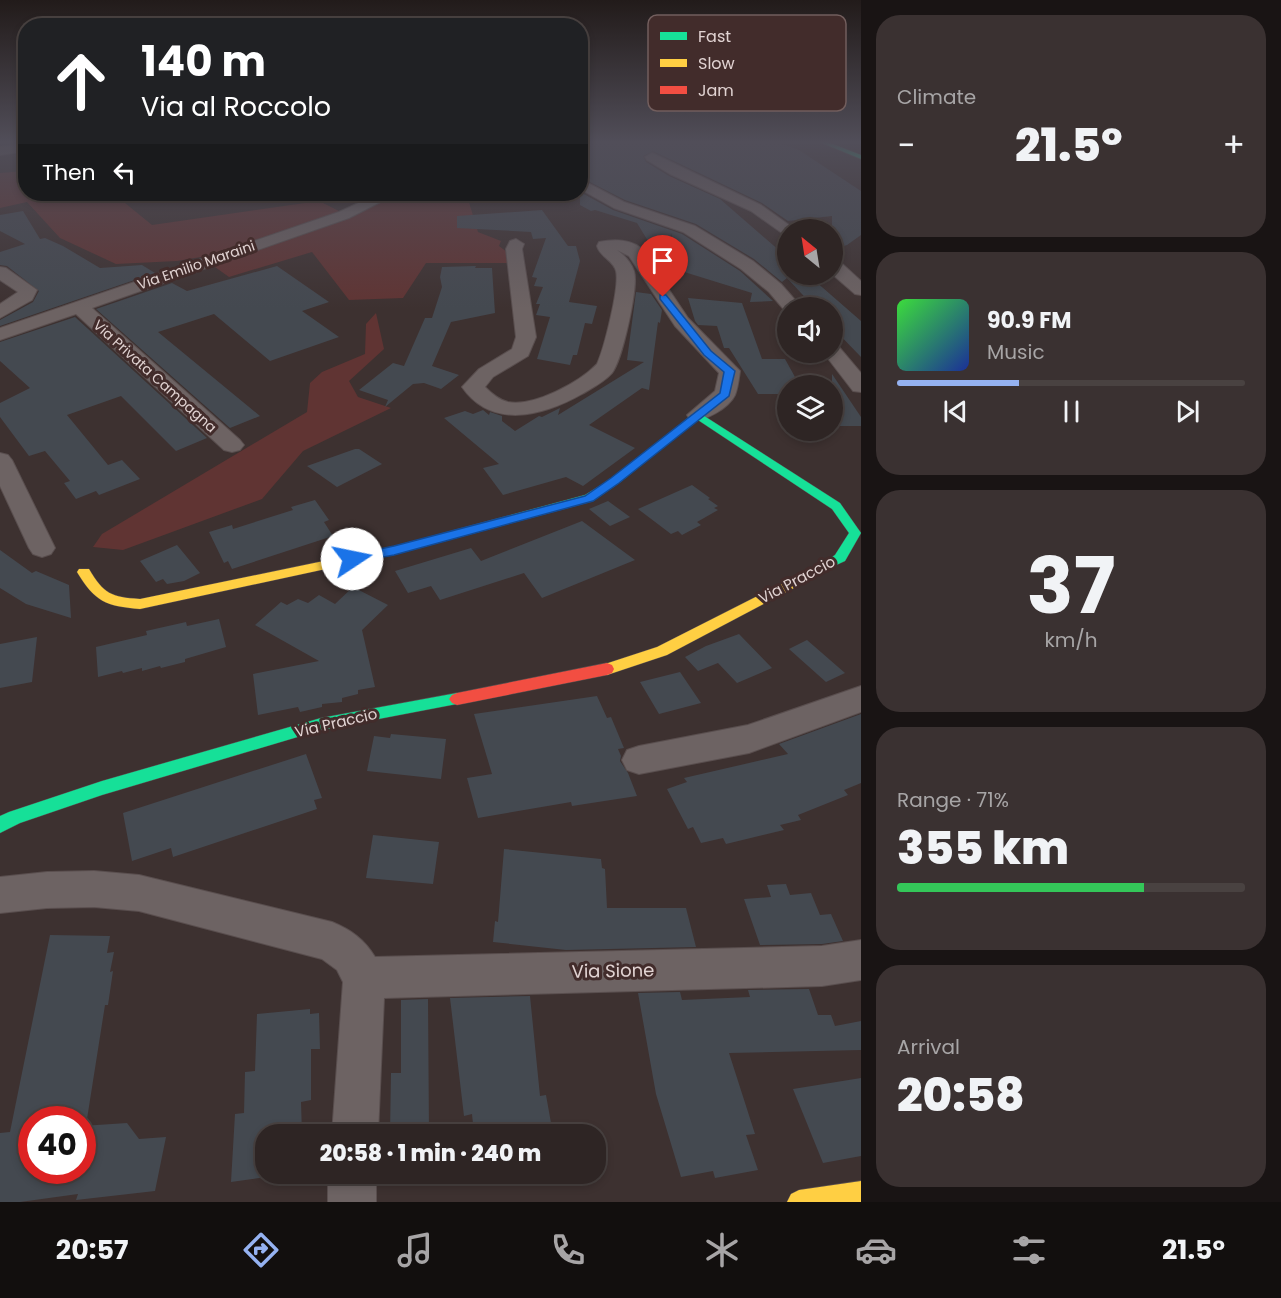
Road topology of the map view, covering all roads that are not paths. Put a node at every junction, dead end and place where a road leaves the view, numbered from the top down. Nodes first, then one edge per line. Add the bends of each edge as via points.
1 (604, 197) edge
2 (732, 197) edge
3 (377, 201) edge
4 (777, 222) edge
5 (516, 244) dead end
6 (0, 272) edge
7 (843, 274) edge
8 (861, 290) edge
9 (783, 297) edge
10 (78, 306) junction
11 (0, 312) edge
12 (3, 331) edge
13 (842, 363) edge
14 (861, 386) edge
15 (698, 415) junction
16 (232, 445) dead end
17 (0, 460) edge
18 (42, 548) dead end
19 (84, 572) dead end
20 (861, 699) edge
21 (639, 760) dead end
22 (0, 825) edge
23 (0, 895) edge
24 (861, 960) edge
25 (364, 978) junction
26 (356, 1124) edge
27 (352, 1184) edge
28 (352, 1202) edge

1 - 9 street via 689,229 747,265
2 - 4 street
3 - 10 street, Via Emilio Maraini
5 - 15 street via 526,337 521,352 486,373 473,387 483,401 502,409 534,409 598,376 609,363 627,277 618,257 606,250 605,246 613,244 635,251 685,327 707,353 730,371 725,394
6 - 11 street via 28,290 26,296
7 - 8 street
10 - 12 street, Via Emilio Maraini
10 - 16 street, Via Privata Campagna
13 - 14 street
15 - 19 street via 589,498 394,550 140,604 108,601 93,588
15 - 22 street, Via Praccio via 836,506 855,533 840,558 662,651 598,672 321,724 102,788
17 - 18 street
20 - 21 street via 749,739
23 - 25 street via 58,890 139,892 332,942 351,956
24 - 25 street, Via Sione via 822,966
25 - 26 street
27 - 28 street

